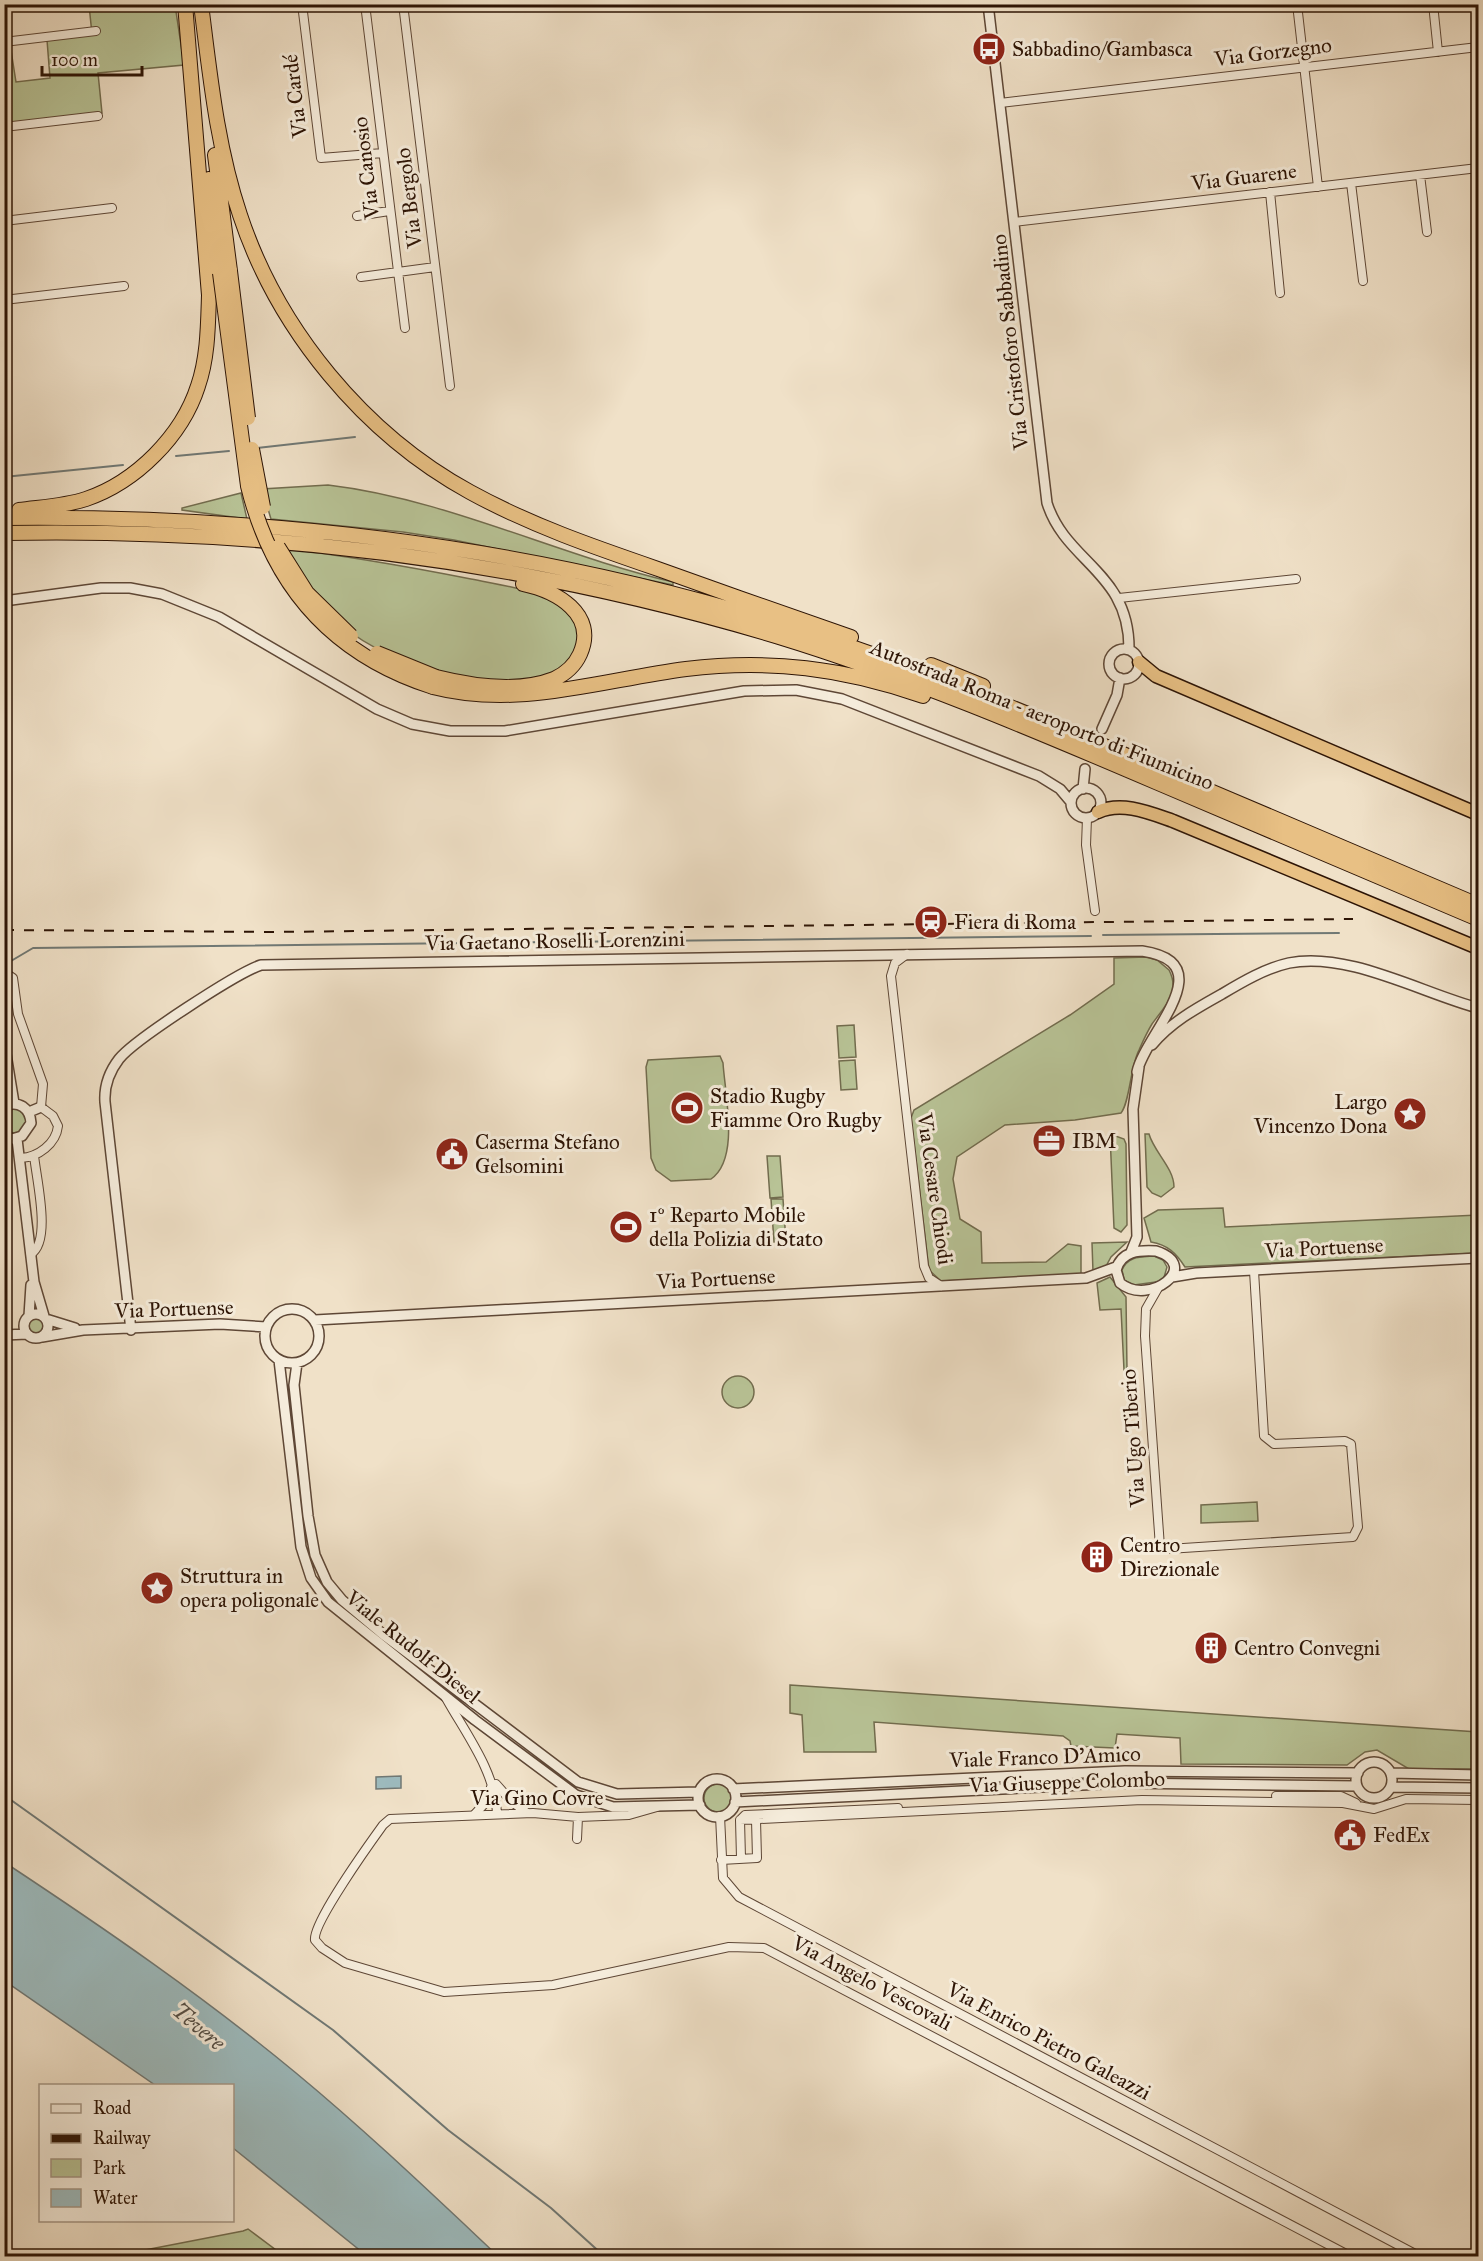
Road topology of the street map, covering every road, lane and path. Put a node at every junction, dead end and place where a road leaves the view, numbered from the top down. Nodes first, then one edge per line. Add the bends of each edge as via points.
1 (186, 4) edge
2 (200, 4) edge
3 (302, 4) edge
4 (365, 4) edge
5 (403, 4) edge
6 (988, 4) edge
7 (1297, 4) edge
8 (1433, 4) edge
9 (96, 31) dead end
10 (4, 42) edge
11 (1479, 46) edge
12 (1438, 52) junction
13 (1304, 67) junction
14 (1000, 103) junction
15 (98, 116) dead end
16 (4, 127) edge
17 (383, 153) junction
18 (1479, 168) edge
19 (1420, 175) junction
20 (1352, 183) junction
21 (1318, 187) junction
22 (1270, 192) junction
23 (112, 208) dead end
24 (389, 211) junction
25 (357, 216) dead end
26 (4, 221) edge
27 (1014, 222) junction
28 (1427, 232) dead end
29 (435, 267) junction
30 (225, 272) junction
31 (397, 272) junction
32 (362, 277) dead end
33 (1363, 281) dead end
34 (124, 286) dead end
35 (1280, 293) dead end
36 (4, 300) edge
37 (405, 328) dead end
38 (450, 386) dead end
39 (4, 512) edge
40 (4, 518) edge
41 (4, 532) edge
42 (489, 569) junction
43 (1296, 579) dead end
44 (1119, 598) junction
45 (4, 601) edge
46 (1129, 650) junction
47 (1139, 662) junction
48 (1120, 678) junction
49 (434, 682) junction
50 (971, 704) junction
51 (1034, 716) junction
52 (1102, 729) dead end
53 (1085, 769) dead end
54 (1083, 789) junction
55 (1071, 802) junction
56 (1479, 814) edge
57 (1093, 815) junction
58 (1388, 880) junction
59 (1479, 905) edge
60 (1095, 911) dead end
61 (1479, 919) edge
62 (1479, 927) edge
63 (1479, 948) edge
64 (908, 954) junction
65 (4, 972) edge
66 (1479, 1008) edge
67 (4, 1042) edge
68 (1137, 1072) junction
69 (10, 1104) edge
70 (41, 1107) junction
71 (29, 1112) junction
72 (4, 1136) edge
73 (17, 1138) junction
74 (34, 1155) junction
75 (21, 1158) junction
76 (1131, 1252) junction
77 (31, 1254) junction
78 (1479, 1258) edge
79 (1116, 1267) junction
80 (33, 1268) junction
81 (1254, 1271) junction
82 (1172, 1277) junction
83 (942, 1287) junction
84 (1158, 1288) junction
85 (45, 1317) junction
86 (27, 1319) junction
87 (315, 1320) junction
88 (266, 1327) junction
89 (83, 1330) junction
90 (130, 1330) junction
91 (4, 1333) edge
92 (27, 1334) junction
93 (42, 1337) junction
94 (279, 1360) junction
95 (297, 1363) junction
96 (445, 1697) junction
97 (1358, 1773) junction
98 (1391, 1773) junction
99 (1479, 1775) edge
100 (489, 1776) junction
101 (1357, 1786) junction
102 (1390, 1787) junction
103 (1479, 1788) edge
104 (733, 1789) junction
105 (699, 1792) junction
106 (1479, 1800) edge
107 (735, 1802) junction
108 (1388, 1804) junction
109 (700, 1805) junction
110 (1479, 1805) edge
111 (658, 1806) junction
112 (1361, 1806) junction
113 (497, 1813) junction
114 (528, 1813) junction
115 (474, 1815) junction
116 (720, 1816) junction
117 (578, 1817) junction
118 (740, 1820) junction
119 (756, 1820) junction
120 (578, 1839) dead end
121 (741, 1858) junction
122 (721, 1860) junction
123 (335, 1957) joint
124 (1350, 2256) edge
125 (1419, 2256) edge

1 - 30 highway
1 - 39 highway via 209,295 207,342 198,387 180,423 162,447 117,485 74,502
2 - 30 highway
2 - 51 highway via 226,166 257,257 289,317 317,358 354,402 402,446 469,492 522,518 960,676
3 - 17 street, Via Cardé via 321,158
4 - 17 street, Via Canosio
5 - 29 street, Via Bergolo
6 - 14 street, Via Cristoforo Sabbadino
7 - 13 street
8 - 12 street
9 - 10 street
11 - 12 street, Via Gorzegno
12 - 13 street, Via Gorzegno
13 - 14 street, Via Gorzegno
13 - 21 street
14 - 27 street, Via Cristoforo Sabbadino
15 - 16 street
17 - 24 street, Via Canosio
18 - 19 street, Via Guarene
19 - 20 street, Via Guarene
19 - 28 street
20 - 21 street, Via Guarene
20 - 33 street
21 - 22 street, Via Guarene
22 - 27 street, Via Guarene
22 - 35 street
23 - 26 street
24 - 25 street
24 - 31 street, Via Canosio
27 - 44 street, Via Cristoforo Sabbadino via 1047,502 1059,526
29 - 31 street
29 - 38 street, Via Bergolo
30 - 49 highway, bridge via 256,476 264,512 278,546 307,593 338,626 382,656
31 - 32 street
31 - 37 street, Via Canosio
34 - 36 street
40 - 51 highway, Autostrada Roma - aeroporto di Fiumicino via 130,518 262,525 530,563 656,590 790,627 914,669
41 - 42 highway, Autostrada Roma - aeroporto di Fiumicino via 284,540
42 - 49 highway via 507,581 538,587 568,603 584,630 580,653 565,672 537,683
42 - 50 highway, Autostrada Roma - aeroporto di Fiumicino via 716,619 843,658
43 - 44 street
44 - 46 street, Via Cristoforo Sabbadino via 1128,627
45 - 55 street via 101,588 162,594 211,613 377,709 412,724 450,731 505,731 717,694 762,689 810,691 861,706 1039,776 1058,787
46 - 47 street
46 - 48 street via 1116,652 1110,659 1112,673
47 - 48 street via 1134,675
47 - 56 highway via 1156,676
48 - 52 street
49 - 50 highway via 471,694 514,696 685,669 777,664 853,674 947,704
50 - 58 highway, Autostrada Roma - aeroporto di Fiumicino
51 - 59 highway, Autostrada Roma - aeroporto di Fiumicino
53 - 54 street
54 - 55 street
54 - 57 street via 1093,790 1100,798
55 - 57 street via 1074,812
57 - 60 street via 1087,851
57 - 63 highway via 1123,807 1173,821
58 - 61 highway, Autostrada Roma - aeroporto di Fiumicino
58 - 62 highway via 1444,913
64 - 68 street, Via Gaetano Roselli Lorenzini via 1136,950 1162,956 1176,971 1179,993 1144,1050
64 - 83 street, Via Cesare Chiodi via 895,963 891,976 924,1269 930,1280
64 - 90 street, Via Gaetano Roselli Lorenzini via 271,963 252,968 131,1047 116,1063 107,1081 105,1102
65 - 70 street via 13,978 18,1014 42,1084
66 - 68 street via 1342,965 1320,961 1290,963 1230,989 1176,1023 1153,1044
67 - 69 street
68 - 76 street via 1133,1109 1137,1238
69 - 71 street via 23,1106
70 - 71 street
70 - 74 street via 53,1116 58,1128 51,1143
71 - 73 street via 30,1128
72 - 73 street
73 - 75 street
74 - 75 street
74 - 77 street via 42,1234 39,1248
75 - 77 street
76 - 79 street
76 - 82 street via 1163,1253 1174,1266
77 - 80 street
78 - 81 street, Via Portuense
79 - 83 street, Via Portuense via 1089,1277
79 - 84 street via 1118,1281 1126,1287
80 - 85 street
80 - 86 street
81 - 82 street, Via Portuense
81 - 84 street, Via Ugo Tiberio via 1265,1437 1274,1444 1351,1444 1358,1527 1353,1537 1160,1547 1144,1328 1147,1305
82 - 84 street
83 - 87 street, Via Portuense
85 - 86 street via 37,1313
85 - 89 street, Via Portuense
85 - 93 street via 48,1329
86 - 91 street
86 - 92 street
87 - 88 street via 293,1308 276,1313
87 - 95 street via 318,1347
88 - 90 street, Via Portuense via 227,1324
88 - 94 street via 268,1350
89 - 90 street, Via Portuense
89 - 93 street, Via Portuense
91 - 92 street
92 - 93 street
94 - 95 street
94 - 96 street, Viale Rudolf Diesel via 298,1531 309,1574 337,1611
95 - 105 street, Viale Rudolf Diesel via 294,1385 313,1546 323,1575 339,1597 578,1782 617,1794
96 - 100 street
96 - 111 street, Viale Rudolf Diesel via 580,1797 613,1807
97 - 98 street via 1372,1762 1383,1764
97 - 101 street
97 - 104 street, Viale Franco D'Amico via 1118,1771
98 - 99 street
98 - 102 street
100 - 113 street
100 - 114 street via 507,1798
100 - 115 street via 490,1797
101 - 102 street via 1365,1795 1377,1797
101 - 107 street, Viale Franco D'Amico via 1139,1782
102 - 103 street
104 - 105 street via 718,1779 707,1782
104 - 107 street
105 - 109 street
106 - 108 street, Via Giuseppe Colombo via 1408,1799
107 - 116 street via 730,1811
108 - 110 street, Via Giuseppe Colombo
108 - 112 street, Via Giuseppe Colombo via 1376,1809
109 - 111 street, Viale Rudolf Diesel
109 - 116 street via 708,1814
111 - 117 street, Via Gino Covre via 633,1815
112 - 118 street, Via Giuseppe Colombo via 1341,1796 1139,1796 746,1815
112 - 119 street, Via Giuseppe Colombo via 1146,1800
113 - 114 street, Via Gino Covre
113 - 115 street, Via Gino Covre
114 - 117 street, Via Gino Covre
115 - 123 street, Via Gino Covre via 393,1819 385,1823 314,1935 316,1942
116 - 122 street, Via Enrico Pietro Galeazzi
117 - 120 street
118 - 119 street, Via Giuseppe Colombo
118 - 121 street
119 - 121 street via 757,1858
121 - 122 street
122 - 125 street, Via Enrico Pietro Galeazzi via 723,1878 739,1897
123 - 124 street, Via Angelo Vescovali via 444,1992 553,1985 729,1947 764,1948

